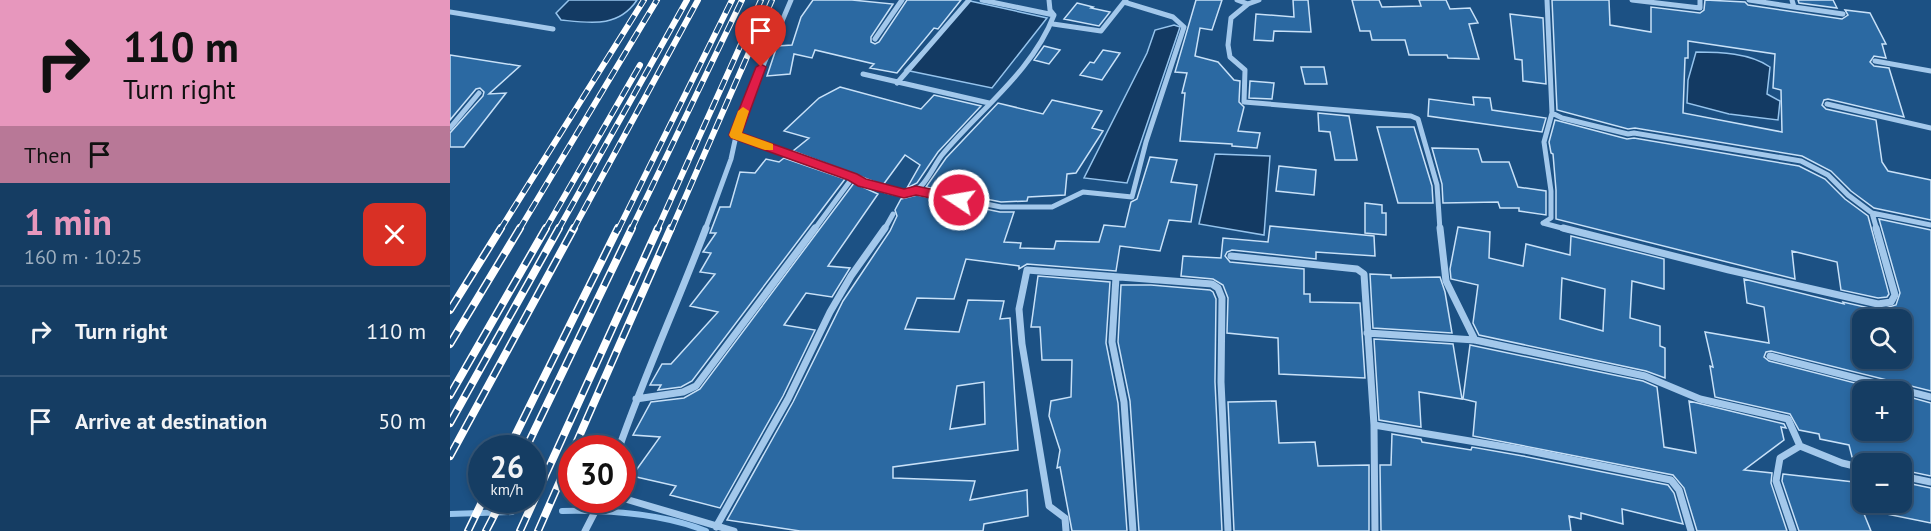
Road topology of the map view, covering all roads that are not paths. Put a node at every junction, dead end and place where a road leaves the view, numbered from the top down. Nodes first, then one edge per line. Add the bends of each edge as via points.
1 (791, 0) edge
2 (902, 0) edge
3 (969, 0) edge
4 (982, 0) edge
5 (1049, 0) edge
6 (1237, 0) edge
7 (1259, 0) edge
8 (1547, 0) edge
9 (1632, 0) edge
10 (1700, 0) edge
11 (1749, 0) edge
12 (1792, 0) edge
13 (1125, 1) edge
14 (1248, 4) junction
15 (1794, 7) junction
16 (450, 12) edge
17 (1843, 14) dead end
18 (1054, 15) junction
19 (1053, 24) junction
20 (553, 28) dead end
21 (875, 39) dead end
22 (1875, 61) dead end
23 (1931, 71) edge
24 (863, 74) dead end
25 (897, 83) junction
26 (479, 93) dead end
27 (988, 103) junction
28 (1827, 104) dead end
29 (1552, 113) junction
30 (450, 128) edge
31 (1931, 128) edge
32 (735, 135) junction
33 (853, 177) junction
34 (916, 190) junction
35 (1872, 213) junction
36 (893, 214) dead end
37 (1931, 225) edge
38 (1231, 256) dead end
39 (1116, 277) junction
40 (1367, 333) junction
41 (1475, 340) junction
42 (1770, 356) dead end
43 (1931, 397) edge
44 (636, 399) junction
45 (1374, 425) junction
46 (624, 435) edge
47 (1800, 446) junction
48 (1852, 465) edge
49 (1912, 478) edge
50 (1931, 482) edge
51 (636, 502) edge
52 (594, 513) edge
53 (716, 526) junction
54 (585, 531) edge
55 (734, 531) edge
56 (1066, 531) edge
57 (1133, 531) edge
58 (1228, 531) edge
59 (1376, 531) edge
60 (1691, 531) edge
61 (1793, 531) edge

1 - 32 street
2 - 21 street
3 - 25 street
4 - 18 street
5 - 18 street
6 - 14 street
7 - 14 street
8 - 29 street
9 - 10 street via 1700,8
11 - 15 street
12 - 15 street
13 - 19 street via 1101,31
13 - 34 street via 1173,17 1184,27 1132,197 1083,192 1052,207 1001,207
14 - 41 street via 1231,18 1228,45 1230,57 1245,70 1244,102 1418,118 1437,185 1444,274
15 - 17 street
16 - 20 street
18 - 19 street
19 - 27 street via 1029,58
22 - 23 street
24 - 25 street
25 - 27 street
26 - 30 street
27 - 34 street
28 - 31 street
29 - 35 street via 1628,134 1801,161 1828,175
29 - 35 street via 1544,142 1551,218 1544,223 1878,304 1891,302 1895,295
32 - 33 street
32 - 44 street via 714,206
33 - 34 street via 862,183 904,193
33 - 44 street via 696,386 683,392
35 - 37 street
36 - 53 street via 830,312 788,399
38 - 40 street via 1360,270 1364,274
39 - 56 street via 1026,270 1019,309 1034,424 1049,506 1065,518
39 - 57 street via 1112,342 1124,402
39 - 58 street via 1212,285 1220,293
40 - 41 street
40 - 45 street
41 - 47 street via 1645,376 1700,399 1788,419
42 - 43 street
44 - 46 street
45 - 59 street
45 - 60 street via 1671,480 1679,490
47 - 48 street
47 - 61 street via 1780,458 1776,481
49 - 50 street
51 - 53 street
52 - 54 street
53 - 55 street

